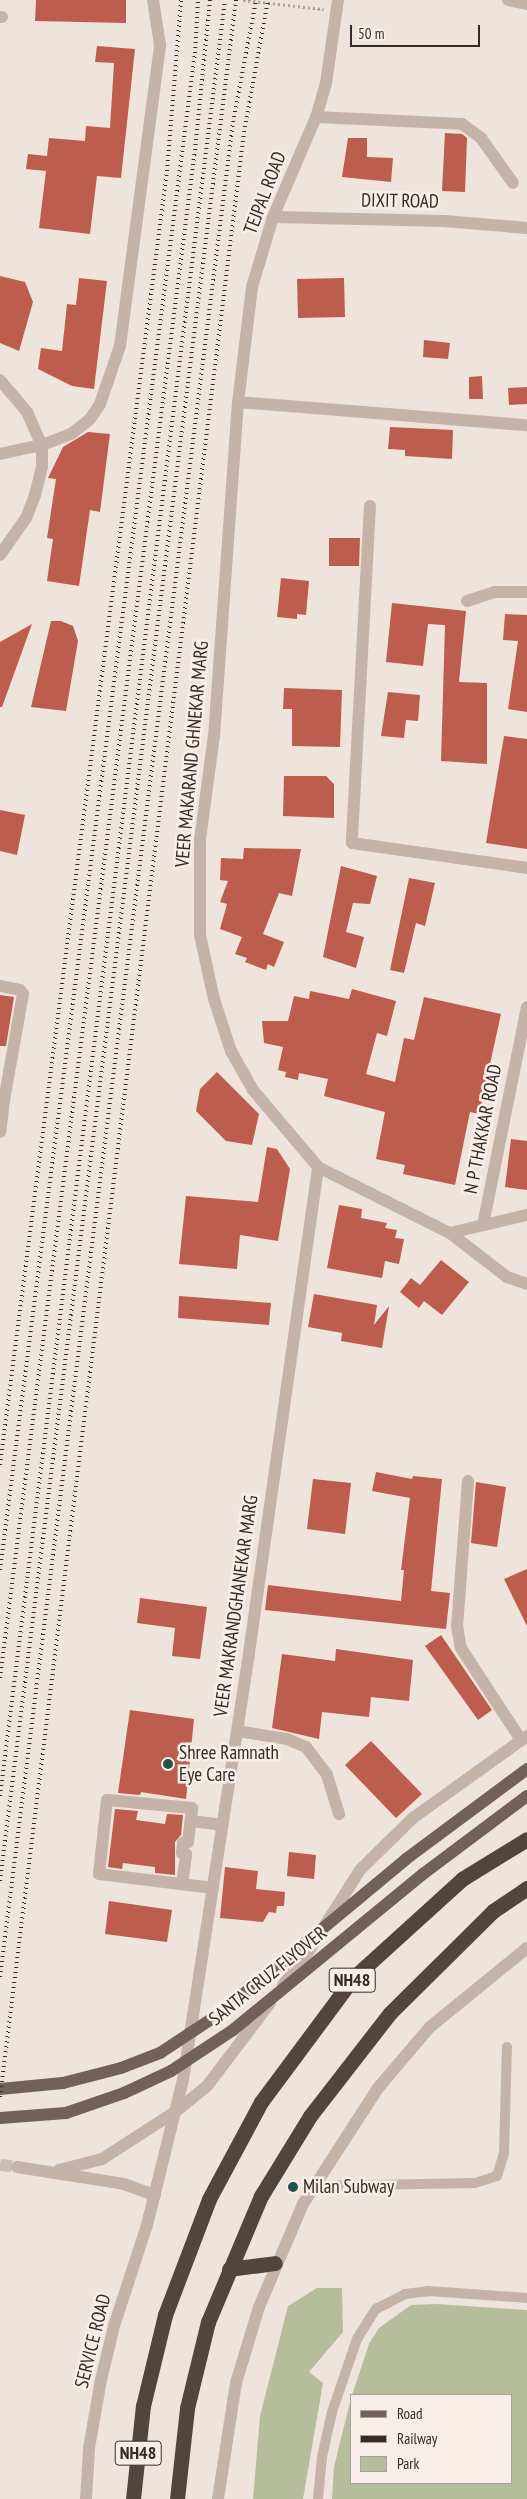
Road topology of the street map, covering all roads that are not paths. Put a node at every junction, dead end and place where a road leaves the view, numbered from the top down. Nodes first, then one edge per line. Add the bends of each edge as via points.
1 (153, 0) edge
2 (508, 0) edge
3 (527, 4) edge
4 (334, 5) edge
5 (316, 117) junction
6 (514, 183) dead end
7 (273, 217) junction
8 (527, 228) edge
9 (0, 380) edge
10 (238, 402) junction
11 (527, 425) edge
12 (42, 445) junction
13 (0, 454) edge
14 (370, 506) dead end
15 (0, 555) edge
16 (527, 592) edge
17 (467, 601) dead end
18 (527, 868) edge
19 (0, 986) edge
20 (527, 1007) edge
21 (2, 1100) edge
22 (0, 1132) edge
23 (318, 1167) junction
24 (527, 1215) edge
25 (483, 1225) junction
26 (450, 1233) junction
27 (527, 1284) edge
28 (468, 1481) dead end
29 (237, 1731) junction
30 (524, 1738) edge
31 (527, 1768) edge
32 (527, 1796) edge
33 (339, 1814) dead end
34 (191, 1821) junction
35 (222, 1825) junction
36 (527, 1840) edge
37 (182, 1884) junction
38 (213, 1888) junction
39 (527, 1888) edge
40 (527, 1948) edge
41 (508, 2047) dead end
42 (0, 2090) edge
43 (175, 2112) junction
44 (0, 2118) edge
45 (17, 2167) tunnel mouth
46 (54, 2172) junction
47 (314, 2186) junction
48 (154, 2195) junction
49 (276, 2263) junction
50 (228, 2269) junction
51 (527, 2298) edge
52 (86, 2499) edge
53 (133, 2499) edge
54 (177, 2499) edge
55 (218, 2499) edge
56 (318, 2499) edge

1 - 12 street via 160,45 120,346 100,404 90,419 71,434
2 - 3 street
4 - 5 street, TEJPAL ROAD via 326,84
5 - 6 street via 462,124 481,138
5 - 7 street, TEJPAL ROAD
7 - 8 street, DIXIT ROAD via 444,221
7 - 10 street, TEJPAL ROAD via 252,288
9 - 12 street via 27,412
10 - 11 street
10 - 23 street, VEER MAKARAND GHNEKAR MARG via 214,736 200,840 200,935 214,999 231,1051 253,1090
12 - 13 street
12 - 15 street via 42,467 35,495 26,518
14 - 18 street via 352,843
16 - 17 street via 494,592
19 - 21 street via 20,990 23,994
20 - 25 street, N P THAKKAR ROAD
21 - 22 street
23 - 26 street
23 - 29 street, VEER MAKRANDGHANEKAR MARG
24 - 25 street
25 - 26 street
26 - 27 street via 507,1278
28 - 30 street via 457,1626 460,1648
29 - 33 street via 287,1739 306,1747 327,1775
29 - 35 street, VEER MAKRANDGHANEKAR MARG
30 - 43 street via 413,1818 360,1870 308,1952 213,2078
31 - 42 main road, SANTA CRUZ FLYOVER via 406,1859 222,2012 160,2053 63,2084
32 - 44 main road, SANTA CRUZ FLYOVER via 423,1874 233,2030 171,2071 124,2093 66,2113
34 - 35 street
34 - 37 street via 188,1842 183,1843 182,1853 186,1854
34 - 37 street via 192,1810 189,1807 112,1798 106,1802 98,1874
35 - 38 street, VEER MAKRANDGHANEKAR MARG
36 - 53 highway, NH48 via 462,1879 353,1978 261,2102 209,2199 166,2315 143,2406
37 - 38 street
38 - 43 street, VEER MAKRANDGHANEKAR MARG via 183,2080
39 - 50 highway, NH48 via 493,1911 390,2013 310,2116 261,2196
40 - 47 street via 430,2027 378,2088
41 - 47 lane via 504,2153 497,2176 474,2183
43 - 46 street via 102,2159
43 - 48 street, SERVICE ROAD
45 - 46 street
46 - 48 street via 124,2184
47 - 49 street
48 - 52 street, SERVICE ROAD via 101,2380 89,2448
49 - 50 highway
49 - 55 street via 236,2383
50 - 54 highway, NH48 via 208,2322 187,2408
51 - 56 lane via 428,2291 405,2294 376,2309 357,2339 332,2412 322,2457

